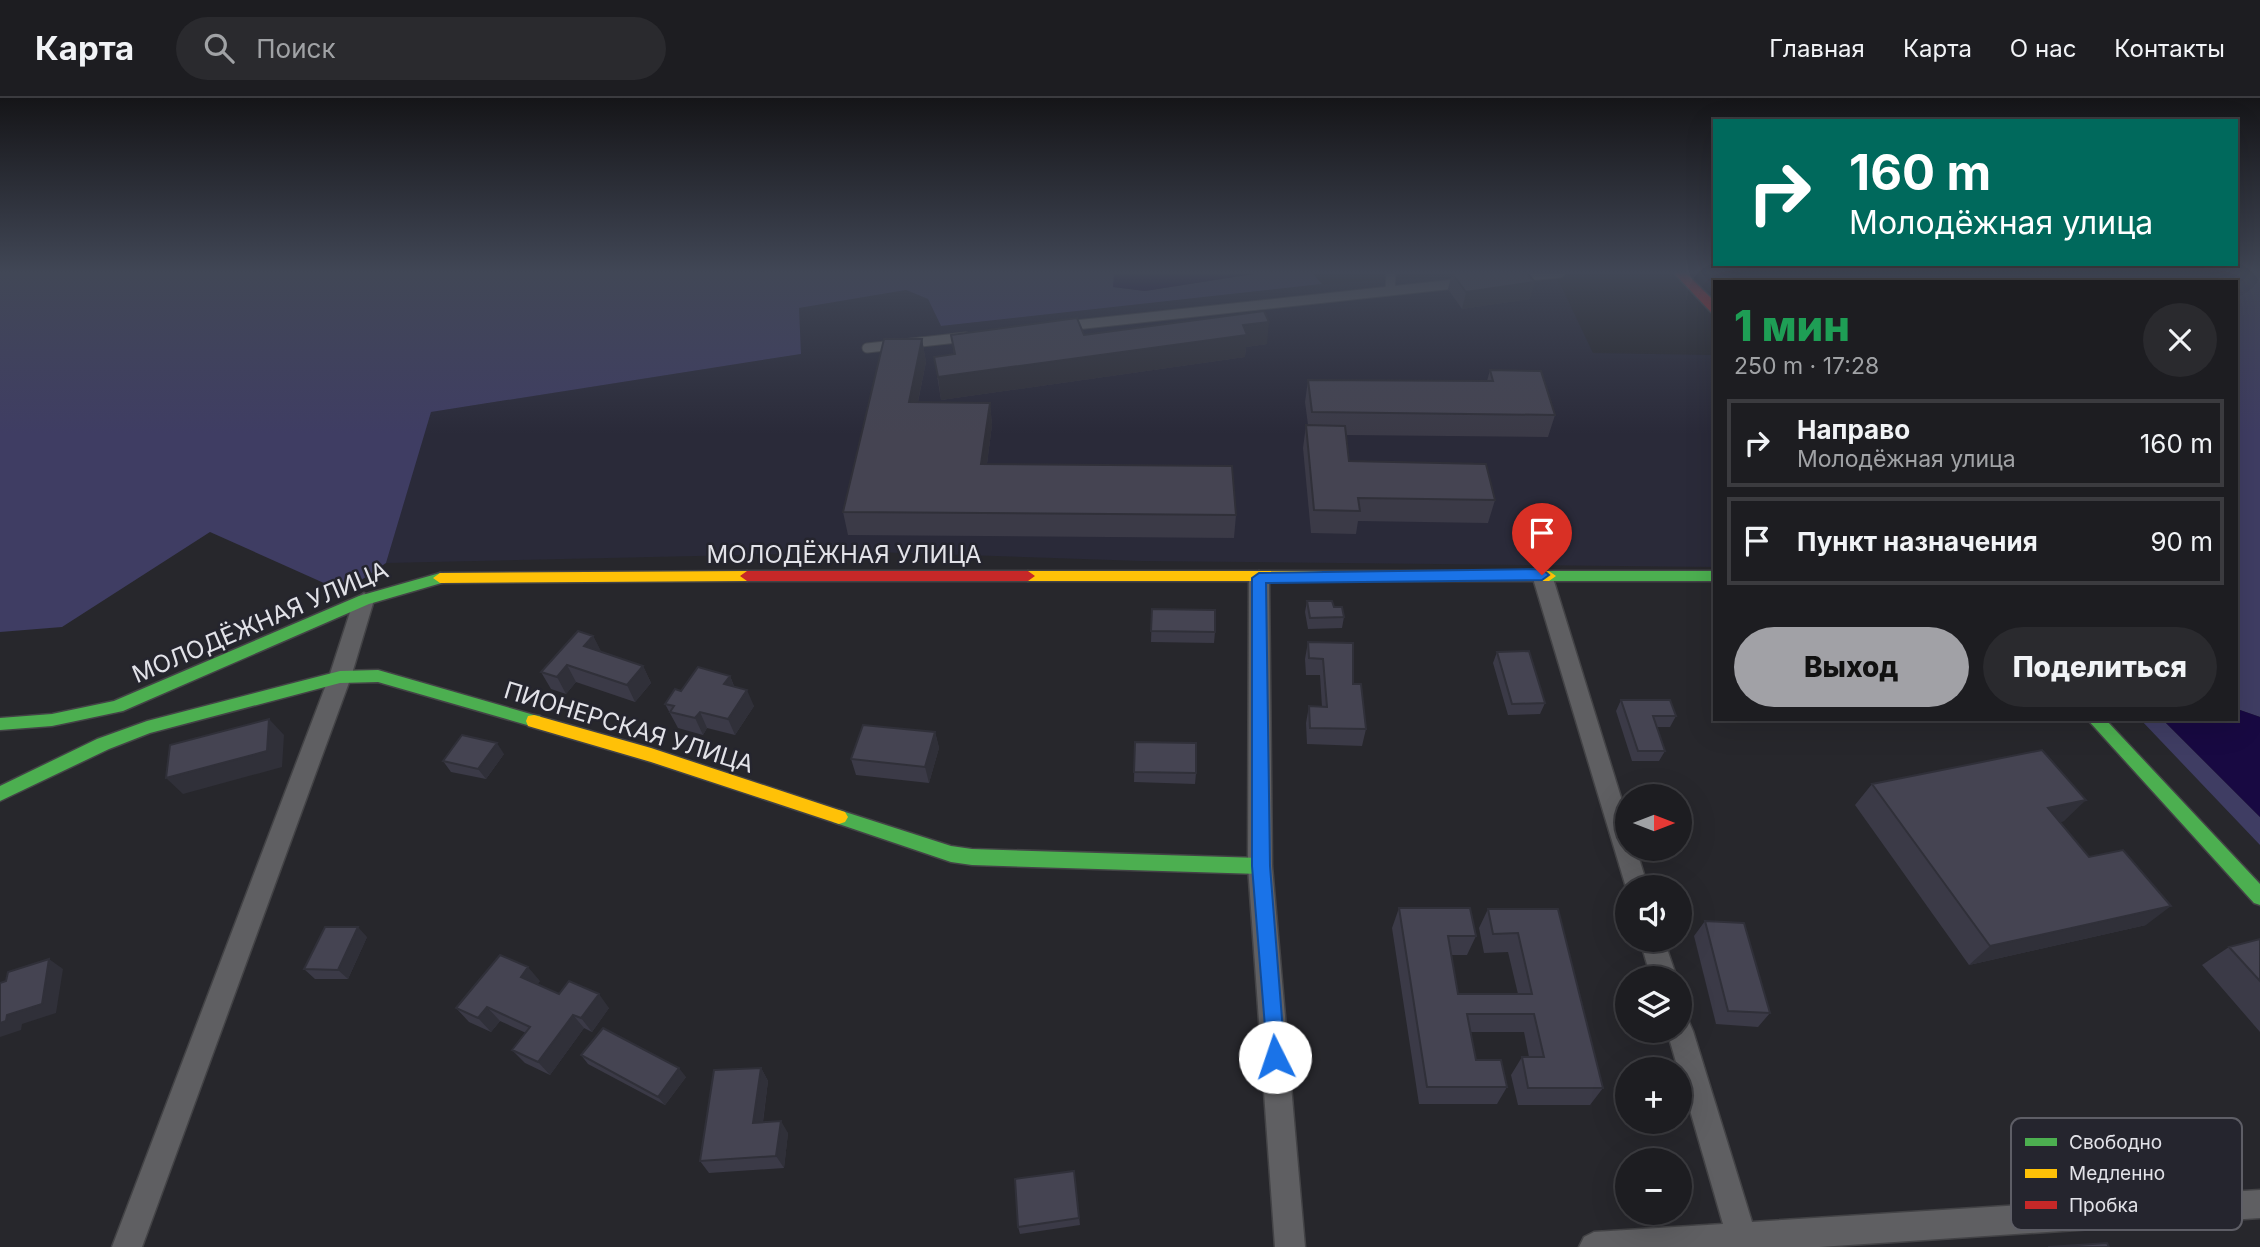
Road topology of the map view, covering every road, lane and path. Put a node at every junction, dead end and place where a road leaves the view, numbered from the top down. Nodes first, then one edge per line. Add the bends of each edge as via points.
1 (1060, 327) edge
2 (1063, 327) edge
3 (977, 336) edge
4 (867, 348) dead end
5 (1542, 575) junction
6 (1713, 576) edge
7 (1259, 578) junction
8 (364, 600) junction
9 (340, 677) junction
10 (2097, 721) edge
11 (0, 724) edge
12 (0, 794) edge
13 (1261, 866) junction
14 (1632, 875) edge
15 (2260, 897) edge
16 (1684, 1043) edge
17 (2260, 1204) edge
18 (2242, 1205) edge
19 (2011, 1220) edge
20 (1742, 1238) junction
21 (127, 1247) edge
22 (1290, 1247) edge
23 (1594, 1247) edge

1 - 2 lane
3 - 4 lane
5 - 6 street, МОЛОДЁЖНАЯ УЛИЦА
5 - 7 street, МОЛОДЁЖНАЯ УЛИЦА
5 - 14 street
7 - 8 street, МОЛОДЁЖНАЯ УЛИЦА via 456,576
7 - 13 street
8 - 9 street
8 - 11 street, МОЛОДЁЖНАЯ УЛИЦА via 117,707 52,720
9 - 12 street, ПИОНЕРСКАЯ УЛИЦА via 147,727
9 - 13 street, ПИОНЕРСКАЯ УЛИЦА via 397,680 651,755 951,854
9 - 21 street
10 - 15 street
13 - 22 street
16 - 20 street
17 - 18 street
19 - 20 street
20 - 23 street

